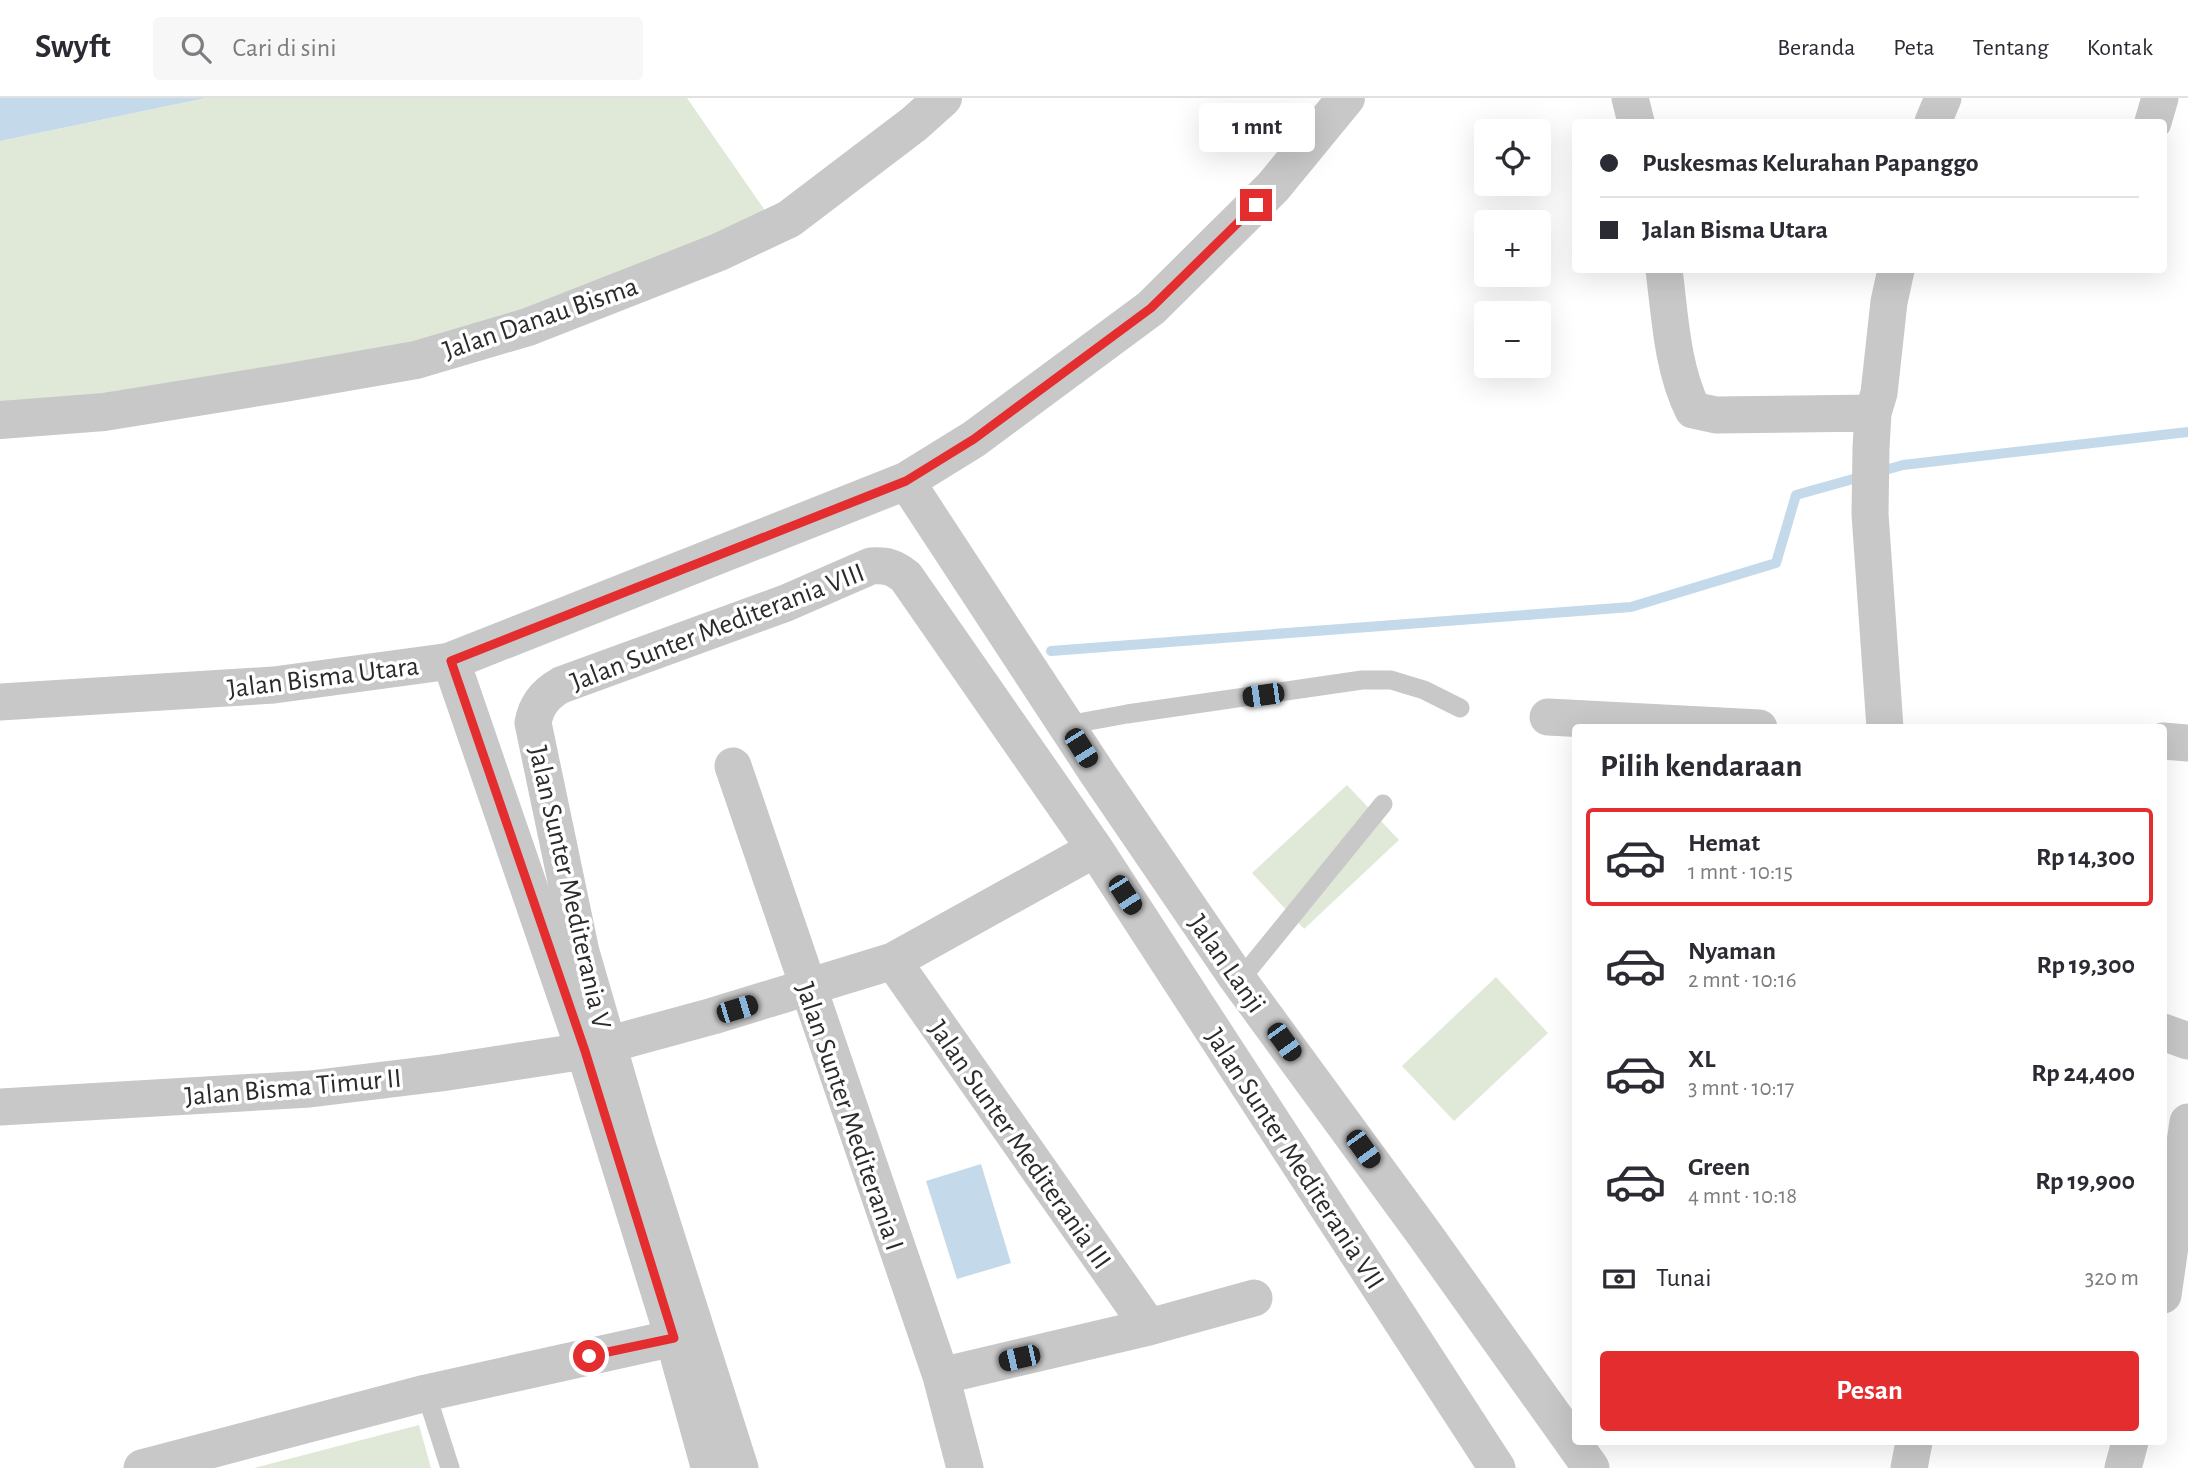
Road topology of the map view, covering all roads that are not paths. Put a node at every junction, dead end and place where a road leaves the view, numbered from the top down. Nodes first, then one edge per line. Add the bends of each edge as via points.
1 (943, 98) edge
2 (1346, 98) edge
3 (1630, 98) edge
4 (1943, 98) edge
5 (2160, 98) edge
6 (922, 111) edge
7 (1635, 119) edge
8 (1934, 119) edge
9 (2154, 119) edge
10 (1664, 273) edge
11 (1895, 273) edge
12 (0, 420) edge
13 (1872, 430) junction
14 (906, 481) junction
15 (451, 661) junction
16 (0, 702) edge
17 (537, 706) joint
18 (1460, 708) dead end
19 (1548, 717) dead end
20 (1682, 724) edge
21 (1885, 724) edge
22 (1067, 725) junction
23 (2167, 741) edge
24 (2188, 743) edge
25 (733, 766) dead end
26 (1383, 804) dead end
27 (1095, 849) junction
28 (893, 961) junction
29 (1237, 978) junction
30 (807, 988) junction
31 (2167, 1033) edge
32 (2188, 1041) edge
33 (597, 1047) junction
34 (0, 1107) edge
35 (2188, 1122) edge
36 (2167, 1267) edge
37 (1254, 1298) dead end
38 (1149, 1327) junction
39 (674, 1338) junction
40 (941, 1376) junction
41 (426, 1393) junction
42 (1572, 1441) edge
43 (1575, 1445) edge
44 (1913, 1445) edge
45 (2129, 1445) edge
46 (142, 1468) edge
47 (450, 1468) edge
48 (710, 1468) edge
49 (740, 1468) edge
50 (965, 1468) edge
51 (1497, 1468) edge
52 (1591, 1468) edge
53 (1909, 1468) edge
54 (2123, 1468) edge

1 - 6 street, Jalan Danau Bisma
2 - 14 street, Jalan Bisma Utara via 1273,187 1151,308 974,439
3 - 7 street
4 - 8 street
5 - 9 street
6 - 12 street, Jalan Danau Bisma via 789,219 733,246 528,327 416,360 103,412
10 - 13 street via 1679,371 1693,410
11 - 13 street
13 - 21 street via 1870,514
14 - 15 street, Jalan Bisma Utara
14 - 22 street, Jalan Lanji
15 - 16 street, Jalan Bisma Utara via 274,685
15 - 33 street
17 - 27 street, Jalan Sunter Mediterania VIII via 561,685 786,603 871,566 886,565 906,577
17 - 33 street, Jalan Sunter Mediterania V via 533,723
18 - 22 lane via 1391,680 1362,680
19 - 20 street
22 - 29 street, Jalan Lanji
23 - 24 street
25 - 30 street, Jalan Sunter Mediterania I
26 - 29 lane
27 - 28 street, Jalan Bisma Timur II
27 - 51 street, Jalan Sunter Mediterania VII
28 - 30 street, Jalan Bisma Timur II
28 - 38 street, Jalan Sunter Mediterania III
29 - 42 street, Jalan Lanji
30 - 33 street, Jalan Bisma Timur II
30 - 40 street, Jalan Sunter Mediterania I
31 - 32 street
33 - 34 street, Jalan Bisma Timur II via 441,1073 310,1088
33 - 39 street
33 - 49 street, Jalan Sunter Mediterania V via 635,1138
35 - 36 street
37 - 38 street
38 - 40 street
39 - 41 street
39 - 48 street
40 - 50 street, Jalan Sunter Mediterania I
41 - 46 street
41 - 47 lane
43 - 52 street, Jalan Lanji
44 - 53 street
45 - 54 street

